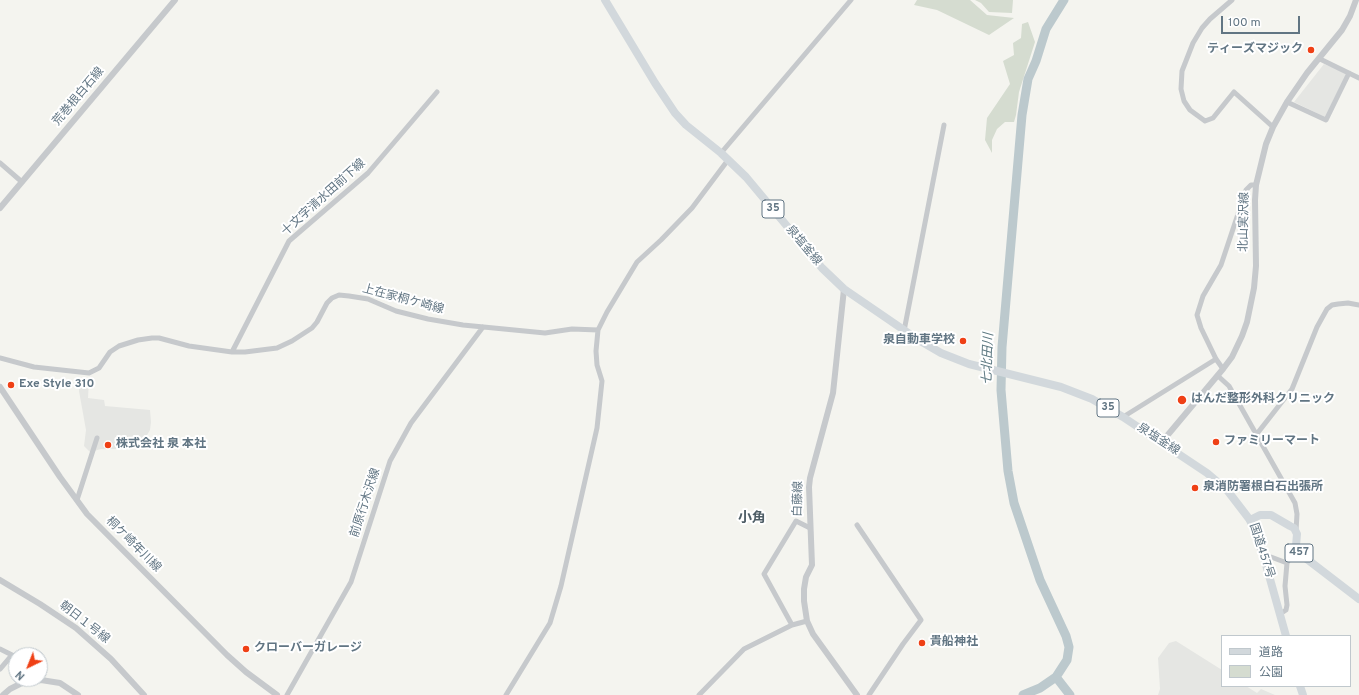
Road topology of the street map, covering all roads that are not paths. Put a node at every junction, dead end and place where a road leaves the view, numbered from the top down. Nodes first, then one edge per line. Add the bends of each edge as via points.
1 (175, 0) edge
2 (605, 0) edge
3 (850, 0) edge
4 (1232, 0) edge
5 (1356, 0) edge
6 (1320, 59) junction
7 (1349, 73) junction
8 (1359, 78) edge
9 (437, 92) dead end
10 (1287, 102) junction
11 (944, 125) dead end
12 (1273, 127) junction
13 (720, 153) junction
14 (728, 160) junction
15 (0, 163) edge
16 (22, 182) junction
17 (1256, 185) junction
18 (0, 208) edge
19 (844, 289) junction
20 (1359, 305) edge
21 (482, 327) junction
22 (598, 330) junction
23 (904, 331) junction
24 (232, 352) junction
25 (0, 358) edge
26 (1216, 359) junction
27 (1223, 369) junction
28 (1218, 376) junction
29 (0, 386) edge
30 (1123, 417) junction
31 (1256, 435) junction
32 (97, 438) dead end
33 (1161, 443) junction
34 (77, 500) junction
35 (1250, 520) junction
36 (857, 525) dead end
37 (810, 528) junction
38 (1296, 531) junction
39 (1296, 546) junction
40 (1271, 557) dead end
41 (1287, 563) junction
42 (0, 580) edge
43 (1359, 600) edge
44 (1280, 614) junction
45 (807, 621) junction
46 (792, 625) junction
47 (1286, 635) edge
48 (0, 649) edge
49 (0, 668) edge
50 (3, 695) edge
51 (78, 695) edge
52 (144, 695) edge
53 (277, 695) edge
54 (287, 695) edge
55 (506, 695) edge
56 (699, 695) edge
57 (857, 695) edge
58 (869, 695) edge

1 - 16 street, 荒巻根白石線
2 - 13 main road, 泉塩釜線 / 35 via 675,113
3 - 13 street
4 - 12 street via 1210,19 1193,43 1182,71 1181,89 1184,101 1190,110 1205,121 1213,118 1234,92
5 - 6 street, 北山実沢線 via 1342,30
6 - 7 street
6 - 10 street, 北山実沢線
7 - 8 street
7 - 10 street via 1326,120
9 - 24 street, 十文字清水田前下線 via 368,173 289,241
10 - 12 street, 北山実沢線
11 - 23 street
12 - 17 street, 北山実沢線
13 - 14 main road, 泉塩釜線 / 35
14 - 19 main road, 泉塩釜線 / 35 via 746,177 822,268
14 - 22 street via 692,208 638,262
15 - 16 street
16 - 18 street, 荒巻根白石線
17 - 26 street via 1251,185 1246,190 1221,265 1203,296 1197,315
17 - 27 street, 北山実沢線 via 1256,266 1252,305 1242,336
19 - 23 main road, 泉塩釜線 / 35
19 - 37 street, 白藤線 via 833,393 810,478
20 - 31 street via 1338,304 1327,309 1292,389
21 - 22 street, 上在家桐ケ崎線 via 545,333 572,329
21 - 24 street, 上在家桐ケ崎線 via 428,319 396,311 368,299 339,295 327,303 312,328 292,341 277,348
21 - 54 street, 前原行木沢線 via 411,423 390,461 351,582
22 - 55 street via 597,365 602,381 597,428 561,586 550,623
23 - 30 main road, 泉塩釜線 / 35 via 957,360 1085,396
24 - 25 street, 上在家桐ケ崎線 via 148,338 119,346 110,352 99,368 89,373 34,367
26 - 27 street
26 - 30 street
27 - 28 street, 北山実沢線
28 - 31 street via 1229,386
28 - 33 street, 北山実沢線
29 - 34 street, 桐ケ崎年川線
30 - 33 main road, 泉塩釜線 / 35
31 - 38 street via 1295,502
32 - 34 street
33 - 35 main road, 泉塩釜線 / 35 via 1217,480
34 - 53 street, 桐ケ崎年川線 via 101,529 227,656
35 - 38 main road, 国道457号 / 457 via 1260,515 1271,515
35 - 44 main road, 国道457号 via 1263,554
36 - 58 street via 921,620
37 - 45 street, 白藤線 via 812,565 804,589
37 - 46 street via 796,521 764,574
38 - 39 main road, 457
39 - 41 street
39 - 43 main road, 457 via 1299,553
40 - 41 street
41 - 44 street via 1287,605 1286,610
42 - 52 street, 朝日１号線 via 76,628 111,659
44 - 47 main road, 国道457号
45 - 46 street
45 - 57 street, 白藤線 via 813,634
46 - 56 street via 744,649
48 - 49 street via 12,655
50 - 51 street via 20,684 41,680 60,683

